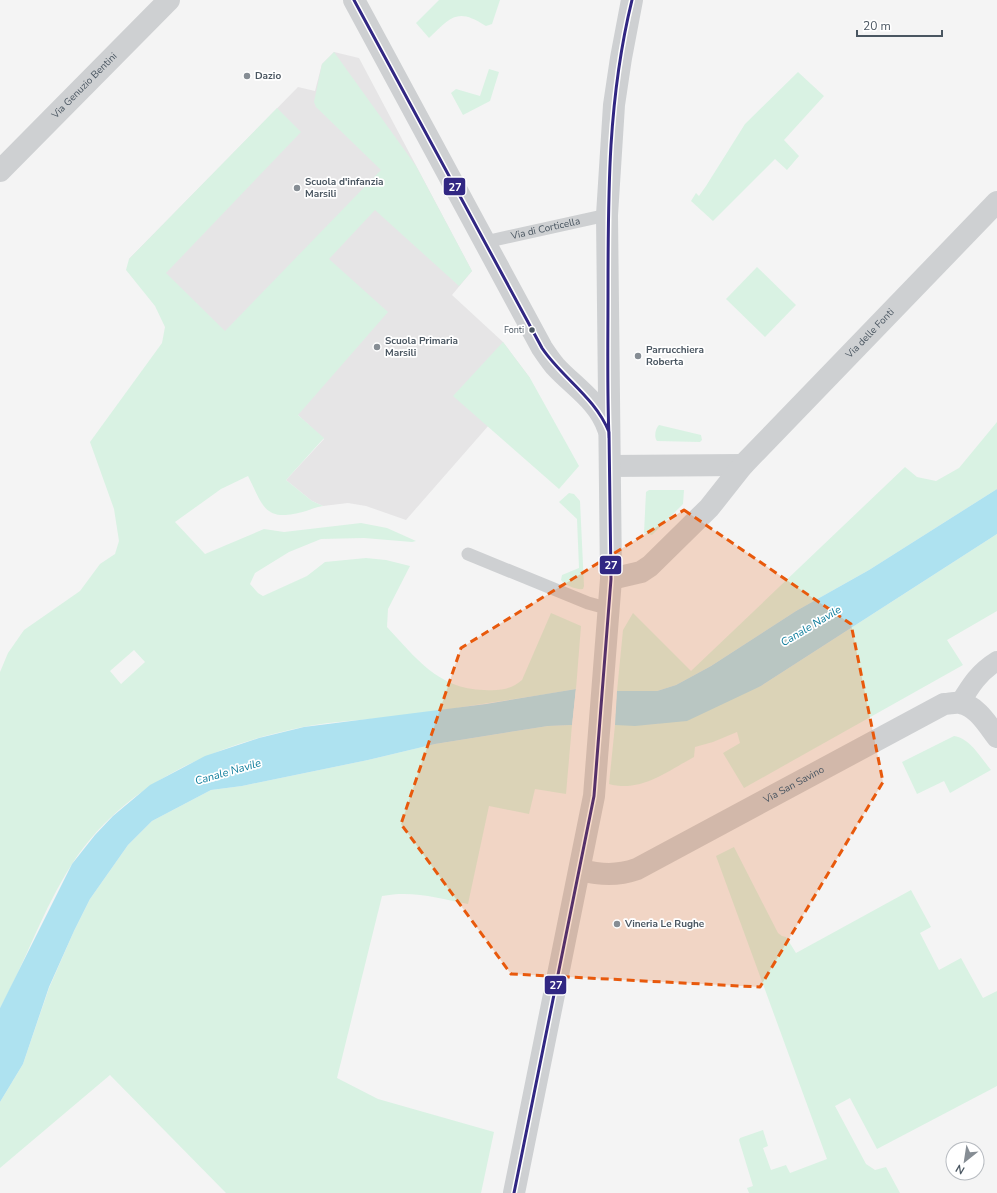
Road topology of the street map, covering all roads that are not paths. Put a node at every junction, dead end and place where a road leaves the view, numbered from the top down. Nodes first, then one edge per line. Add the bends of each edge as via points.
1 (169, 0) edge
2 (354, 0) edge
3 (632, 0) edge
4 (0, 171) edge
5 (997, 202) edge
6 (607, 215) junction
7 (485, 242) junction
8 (609, 432) junction
9 (743, 465) junction
10 (610, 466) junction
11 (468, 554) dead end
12 (611, 579) junction
13 (609, 619) junction
14 (997, 661) edge
15 (960, 703) junction
16 (997, 737) edge
17 (580, 870) junction
18 (514, 1193) edge

1 - 4 street, Via Genuzio Bentini
2 - 7 street
3 - 6 street via 620,58 614,105
5 - 9 street, Via delle Fonti
6 - 7 lane, Via di Corticella
6 - 8 street
7 - 8 street via 542,348 554,365 598,408 605,418
8 - 10 street
9 - 10 street
9 - 12 street, Via delle Fonti via 709,508 650,566 641,572
10 - 12 street
11 - 13 lane via 588,603
12 - 13 street
13 - 17 street via 594,796
14 - 15 street via 984,669 974,680
15 - 16 street via 973,709
15 - 17 street, Via San Savino via 944,704 638,869 625,874 610,875
17 - 18 street via 557,971

